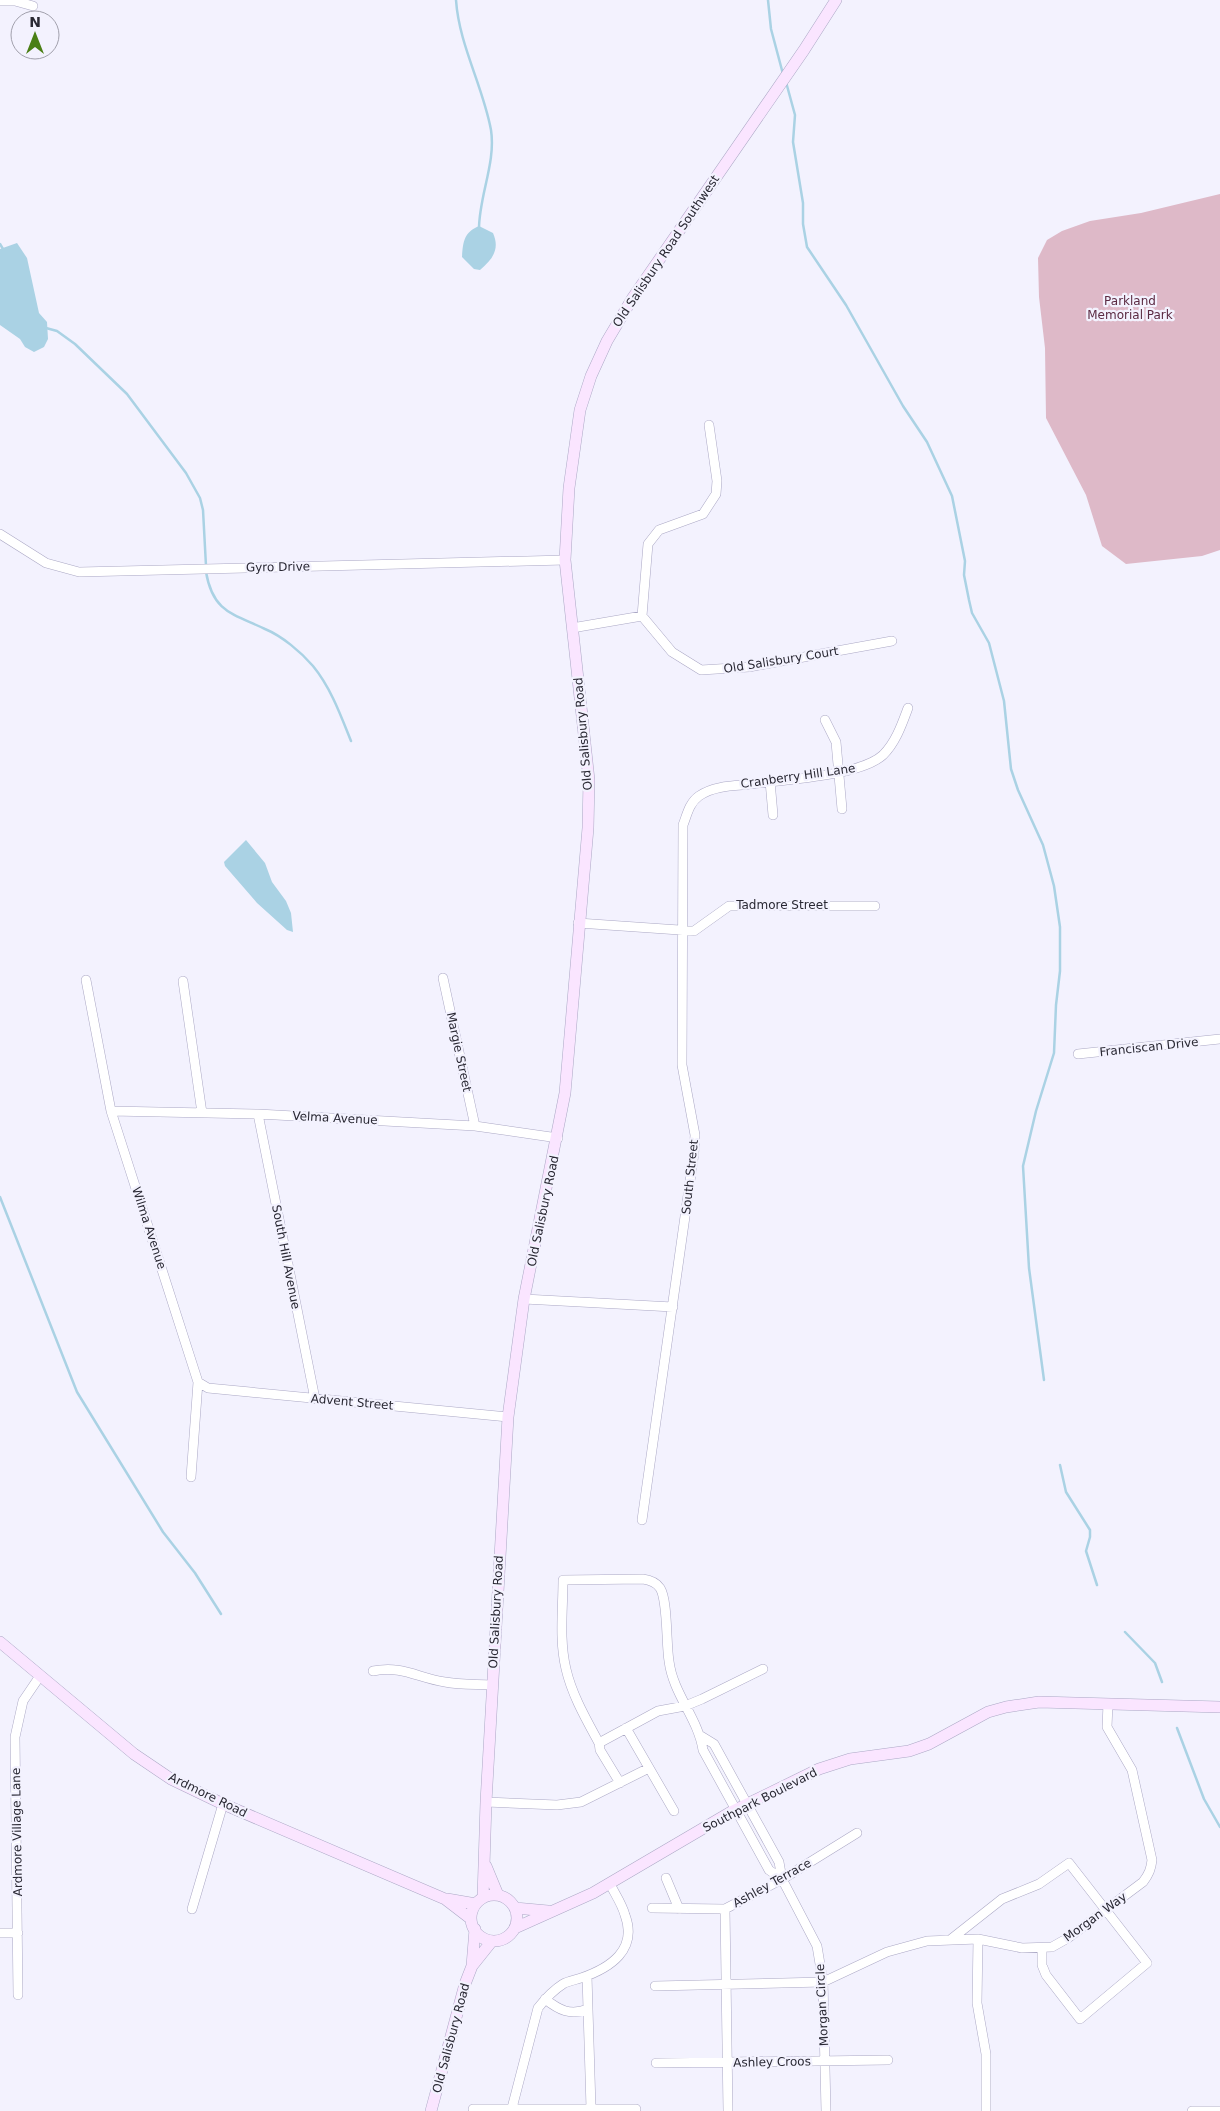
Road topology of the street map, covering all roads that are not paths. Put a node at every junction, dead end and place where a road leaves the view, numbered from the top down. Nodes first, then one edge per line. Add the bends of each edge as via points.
1 (836, 0) edge
2 (0, 1) edge
3 (33, 6) dead end
4 (709, 425) dead end
5 (0, 534) edge
6 (565, 560) junction
7 (642, 616) junction
8 (572, 628) junction
9 (892, 641) dead end
10 (908, 708) dead end
11 (825, 720) dead end
12 (840, 772) junction
13 (770, 781) junction
14 (690, 805) joint
15 (842, 809) dead end
16 (773, 815) dead end
17 (875, 906) dead end
18 (578, 923) junction
19 (682, 931) junction
20 (443, 978) dead end
21 (86, 980) dead end
22 (183, 981) dead end
23 (1220, 1039) edge
24 (1078, 1054) dead end
25 (111, 1111) junction
26 (202, 1113) junction
27 (258, 1114) junction
28 (474, 1126) junction
29 (558, 1138) junction
30 (524, 1299) junction
31 (673, 1307) junction
32 (198, 1382) junction
33 (315, 1399) junction
34 (508, 1417) junction
35 (191, 1477) dead end
36 (642, 1520) dead end
37 (0, 1642) edge
38 (763, 1669) dead end
39 (373, 1671) dead end
40 (40, 1676) junction
41 (492, 1685) junction
42 (1108, 1704) junction
43 (685, 1706) junction
44 (1220, 1708) edge
45 (626, 1728) junction
46 (598, 1742) junction
47 (650, 1768) junction
48 (620, 1783) junction
49 (486, 1802) junction
50 (223, 1804) junction
51 (742, 1807) junction
52 (674, 1811) dead end
53 (857, 1833) dead end
54 (769, 1844) junction
55 (758, 1850) junction
56 (484, 1862) junction
57 (666, 1878) dead end
58 (782, 1879) junction
59 (610, 1884) junction
60 (498, 1895) junction
61 (445, 1899) junction
62 (480, 1901) junction
63 (515, 1908) junction
64 (652, 1908) dead end
65 (192, 1909) dead end
66 (680, 1909) junction
67 (725, 1909) junction
68 (1107, 1910) junction
69 (548, 1911) junction
70 (473, 1924) junction
71 (515, 1928) junction
72 (0, 1933) edge
73 (18, 1933) junction
74 (978, 1939) junction
75 (950, 1940) junction
76 (492, 1941) junction
77 (1042, 1949) junction
78 (472, 1966) junction
79 (587, 1976) junction
80 (823, 1982) junction
81 (726, 1984) junction
82 (655, 1986) dead end
83 (18, 1995) dead end
84 (545, 1999) junction
85 (588, 2009) junction
86 (888, 2060) dead end
87 (825, 2061) junction
88 (728, 2062) junction
89 (656, 2063) dead end
90 (512, 2108) junction
91 (592, 2108) junction
92 (473, 2109) dead end
93 (636, 2109) dead end
94 (432, 2111) edge
95 (728, 2111) edge
96 (826, 2111) edge
97 (986, 2111) edge
98 (1192, 2111) edge
99 (1220, 2111) edge

1 - 6 main road, Old Salisbury Road Southwest via 632,299 607,341 591,376 579,419 569,488
2 - 3 street
4 - 7 street via 716,494 703,514 659,530 648,544
5 - 6 street, Gyro Drive via 46,564 79,572
6 - 8 main road, Old Salisbury Road
7 - 8 street
7 - 9 street, Old Salisbury Court via 672,652 701,670 748,668
8 - 18 main road, Old Salisbury Road via 589,780 588,828
10 - 12 street, Cranberry Hill Lane via 898,735 885,754 863,767
11 - 12 street via 836,742
12 - 13 street, Cranberry Hill Lane
12 - 15 street
13 - 14 street, Cranberry Hill Lane via 720,788 699,796
13 - 16 street
14 - 19 street, South Street via 683,825
17 - 19 street, Tadmore Street via 728,906 694,931
18 - 19 street, Tadmore Street
18 - 29 main road, Old Salisbury Road via 565,1093
19 - 31 street, South Street via 682,1065 694,1144
20 - 28 street, Margie Street
21 - 25 street, Wilma Avenue
22 - 26 street
23 - 24 street, Franciscan Drive
25 - 26 street, Velma Avenue
25 - 32 street, Wilma Avenue
26 - 27 street, Velma Avenue
27 - 28 street, Velma Avenue
27 - 33 street, South Hill Avenue
28 - 29 street, Velma Avenue
29 - 30 main road, Old Salisbury Road
30 - 31 street
30 - 34 main road, Old Salisbury Road
31 - 36 street, South Street
32 - 33 street, Advent Street via 208,1388
32 - 35 street, Wilma Avenue
33 - 34 street, Advent Street
34 - 41 main road, Old Salisbury Road
37 - 40 main road, Ardmore Road
38 - 43 street
39 - 41 street via 388,1668 447,1683
40 - 50 main road, Ardmore Road via 134,1754 171,1779
40 - 73 street, Ardmore Village Lane via 23,1701 15,1737
41 - 49 main road, Old Salisbury Road
42 - 44 main road, Southpark Boulevard
42 - 51 main road, Southpark Boulevard via 1040,1702 1006,1706 988,1712 929,1744 902,1752 850,1759 819,1769
42 - 68 street, Morgan Way via 1108,1727 1132,1770 1152,1860 1149,1874 1143,1882
43 - 45 street via 658,1711
43 - 46 street, Morgan Circle via 675,1688 670,1668 664,1602 658,1586 643,1579 562,1580 566,1669
43 - 51 street, Morgan Circle via 701,1736 703,1750
45 - 46 street
45 - 47 street
46 - 48 street
47 - 48 street
47 - 52 street
48 - 49 street via 581,1802 557,1805
49 - 56 main road, Old Salisbury Road
50 - 61 main road, Ardmore Road
50 - 65 street
51 - 54 street, Morgan Circle
51 - 55 street, Morgan Circle
51 - 59 main road, Southpark Boulevard
53 - 58 street, Ashley Terrace
54 - 55 street
54 - 58 street, Morgan Circle via 779,1862
55 - 58 street, Morgan Circle via 769,1870
56 - 60 main road, Old Salisbury Road
56 - 62 main road, Old Salisbury Road
57 - 66 street
58 - 67 street, Ashley Terrace
58 - 80 street, Morgan Circle via 817,1946
59 - 69 main road, Southpark Boulevard
59 - 79 street via 625,1914 628,1936 621,1956
60 - 62 main road
60 - 63 main road, Old Salisbury Road
61 - 62 main road, Ardmore Road
61 - 70 main road, Ardmore Road
62 - 70 main road, Old Salisbury Road
63 - 69 main road, Southpark Boulevard
63 - 71 main road
64 - 66 street, Ashley Terrace
66 - 67 street, Ashley Terrace
67 - 81 street
68 - 75 street via 1069,1863 1039,1884 994,1904
68 - 77 street, Morgan Way via 1060,1943
68 - 77 street via 1147,1963 1080,2019 1046,1976
69 - 71 main road, Southpark Boulevard
70 - 76 main road via 479,1935
70 - 78 main road, Old Salisbury Road
71 - 76 main road, Old Salisbury Road via 506,1938
72 - 73 street
73 - 83 street, Ardmore Village Lane
74 - 75 street, Morgan Way
74 - 77 street, Morgan Way
74 - 97 street via 977,2003 986,2054
75 - 80 street, Morgan Way via 907,1945
76 - 78 main road, Old Salisbury Road
78 - 94 main road, Old Salisbury Road
79 - 84 street via 564,1983
79 - 85 street
80 - 81 street, Morgan Way
80 - 87 street, Morgan Circle
81 - 82 street, Morgan Way
81 - 88 street
84 - 85 street via 566,2012 579,2013
84 - 90 street via 538,2008
85 - 91 street
86 - 87 street, Ashley Croos
87 - 88 street, Ashley Croos
87 - 96 street, Morgan Circle
88 - 89 street, Ashley Croos
88 - 95 street
90 - 91 street
90 - 92 street
91 - 93 street
98 - 99 street

